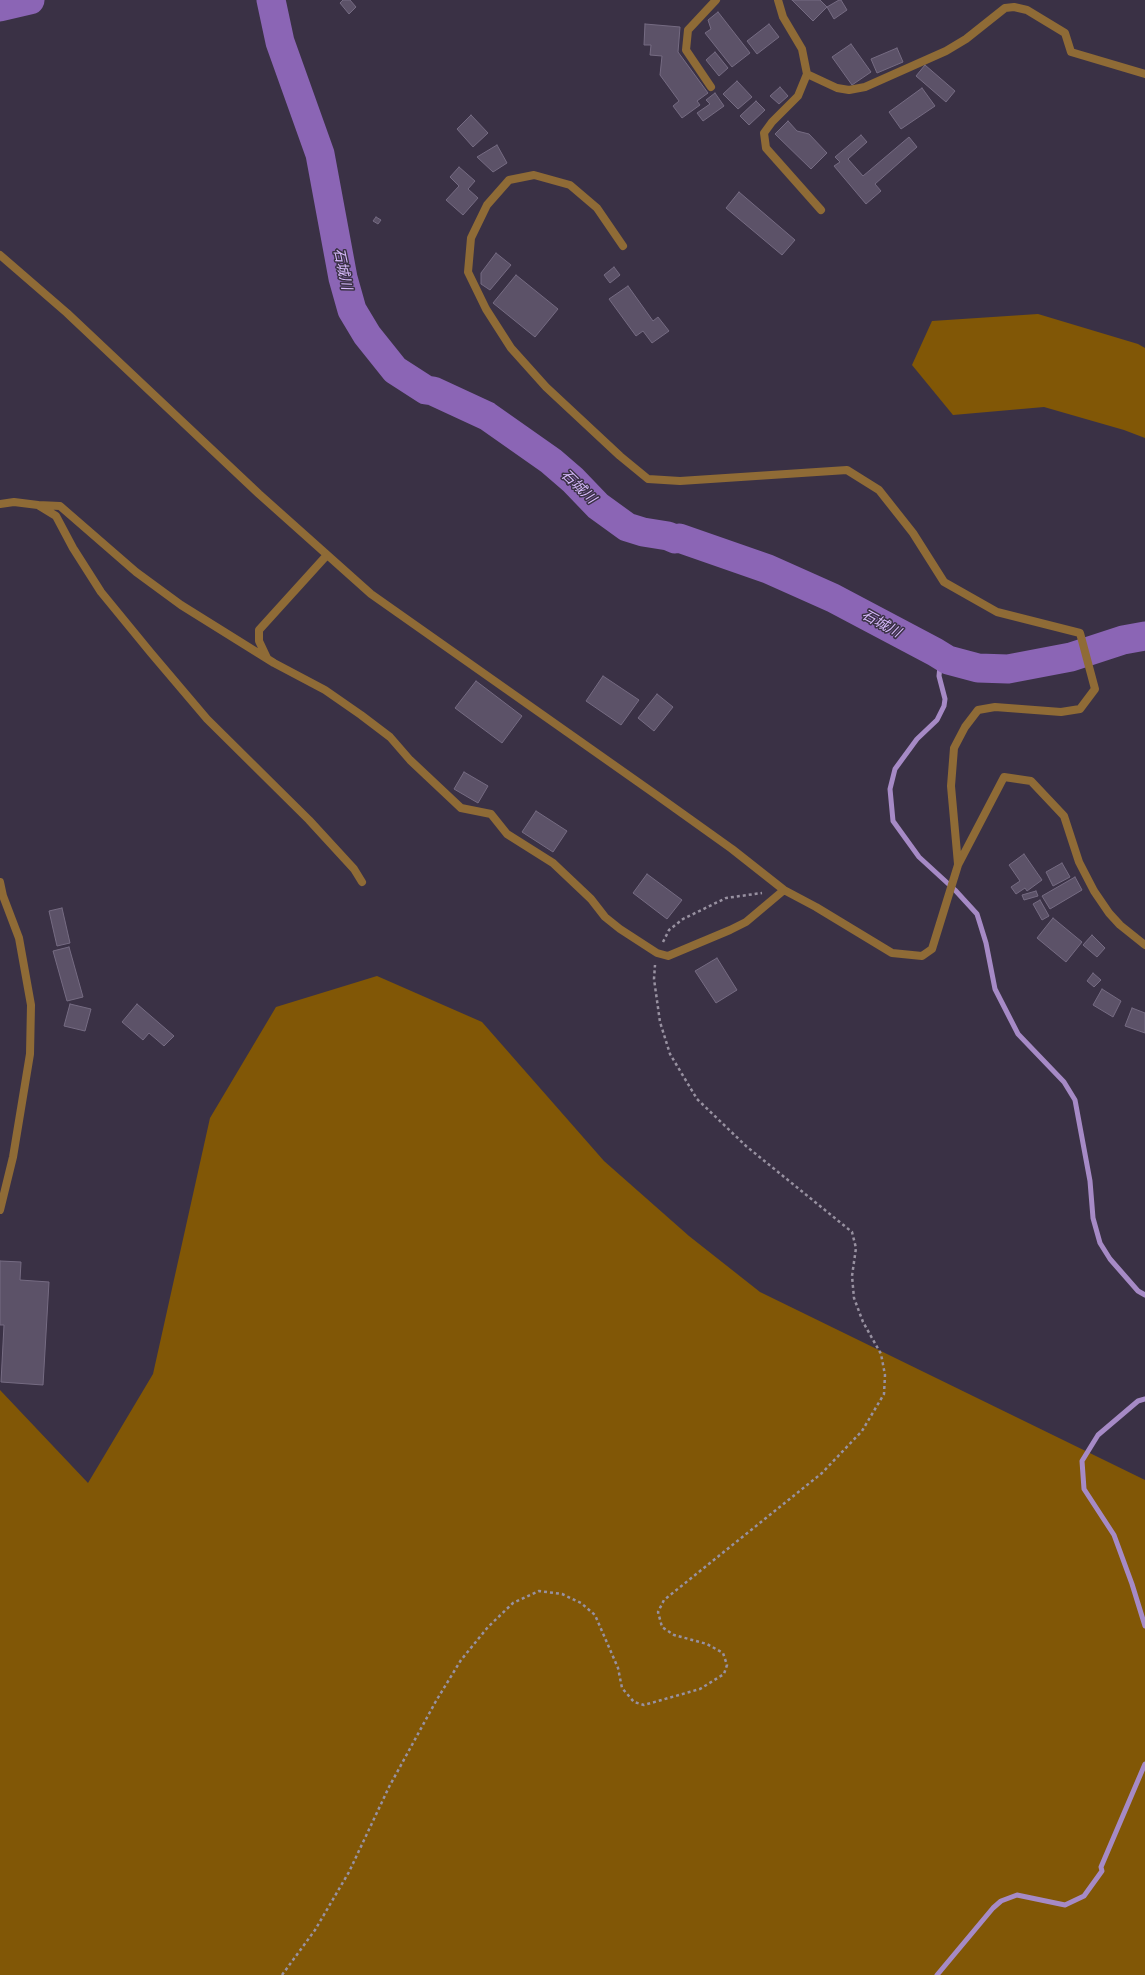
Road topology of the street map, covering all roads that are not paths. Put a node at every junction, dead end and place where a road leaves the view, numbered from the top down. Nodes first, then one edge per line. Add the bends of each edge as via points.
1 (716, 0) edge
2 (778, 0) edge
3 (807, 74) junction
4 (1145, 74) edge
5 (711, 87) dead end
6 (821, 210) dead end
7 (623, 246) dead end
8 (0, 255) edge
9 (0, 504) edge
10 (38, 505) junction
11 (327, 554) junction
12 (267, 658) junction
13 (958, 865) junction
14 (0, 882) edge
15 (362, 882) dead end
16 (784, 890) junction
17 (1145, 945) edge
18 (0, 1210) edge

1 - 5 street via 688,30 686,50
2 - 3 street via 783,17 802,49
3 - 4 street via 838,88 849,90 864,87 946,51 966,39 1005,8 1014,7 1027,10 1065,34 1071,52
3 - 6 street via 798,96 764,133 766,148
7 - 13 street via 597,208 570,185 534,175 509,180 487,205 471,238 468,272 486,309 511,348 546,387 620,456 648,479 680,481 847,470 879,490 913,533 944,582 997,612 1080,633 1095,689 1080,708 1062,712 995,707 978,710 961,734 954,748 951,786
8 - 11 street via 73,319 259,494
9 - 10 street via 14,502
10 - 12 street via 60,506 136,572 181,604
10 - 15 street via 56,516 101,592 207,719 309,820 354,869
11 - 12 street via 259,630 259,641
11 - 16 street via 371,594 732,849
12 - 16 street via 325,690 367,719 390,737 460,808 491,814 507,834 553,863 591,899 605,917 657,953 668,956 730,930 746,922
13 - 16 street via 932,948 922,956 892,953
13 - 17 street via 1004,777 1031,781 1064,816 1079,862 1109,913
14 - 18 street via 19,938 31,1005 30,1054 13,1157

